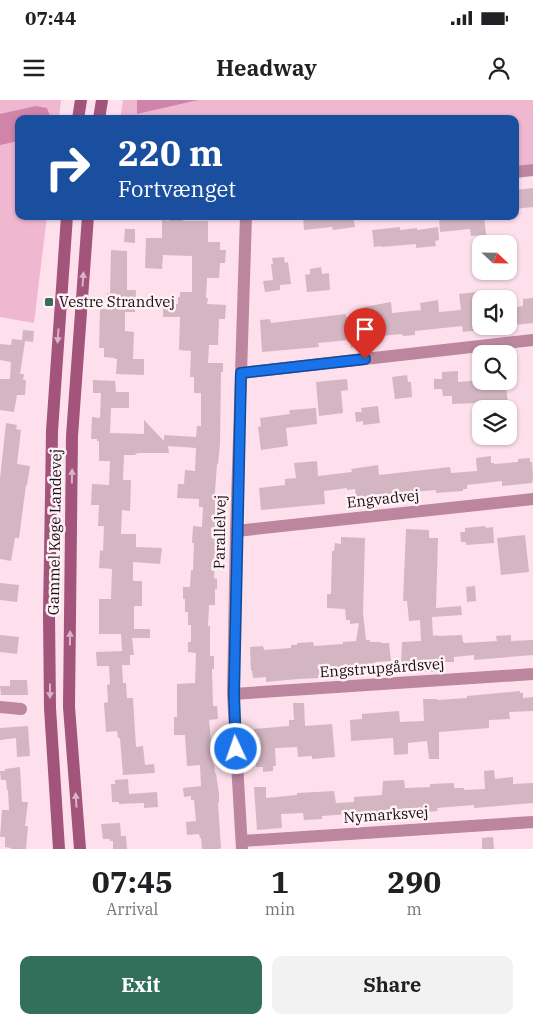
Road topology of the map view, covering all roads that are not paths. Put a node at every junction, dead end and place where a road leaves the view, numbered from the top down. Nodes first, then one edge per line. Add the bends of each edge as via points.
1 (81, 100) edge
2 (102, 100) edge
3 (79, 115) edge
4 (100, 115) edge
5 (533, 170) edge
6 (519, 172) edge
7 (67, 220) edge
8 (88, 220) edge
9 (246, 220) edge
10 (533, 340) edge
11 (241, 373) junction
12 (533, 499) edge
13 (236, 531) junction
14 (533, 674) edge
15 (234, 694) junction
16 (0, 707) edge
17 (21, 709) dead end
18 (533, 822) edge
19 (242, 845) edge
20 (59, 849) edge
21 (80, 849) edge

1 - 3 main road
2 - 4 main road
5 - 6 street
7 -> 20 main road, Gammel Køge Landevej via 52,431 51,504 50,708
21 -> 8 main road, Gammel Køge Landevej via 69,707 72,455
9 - 11 street, Parallelvej
10 - 11 street
11 - 13 street, Parallelvej
12 - 13 street, Engvadvej
13 - 15 street, Parallelvej
14 - 15 street, Engstrupgårdsvej
15 - 19 street, Parallelvej
16 - 17 street
18 - 19 street, Nymarksvej

